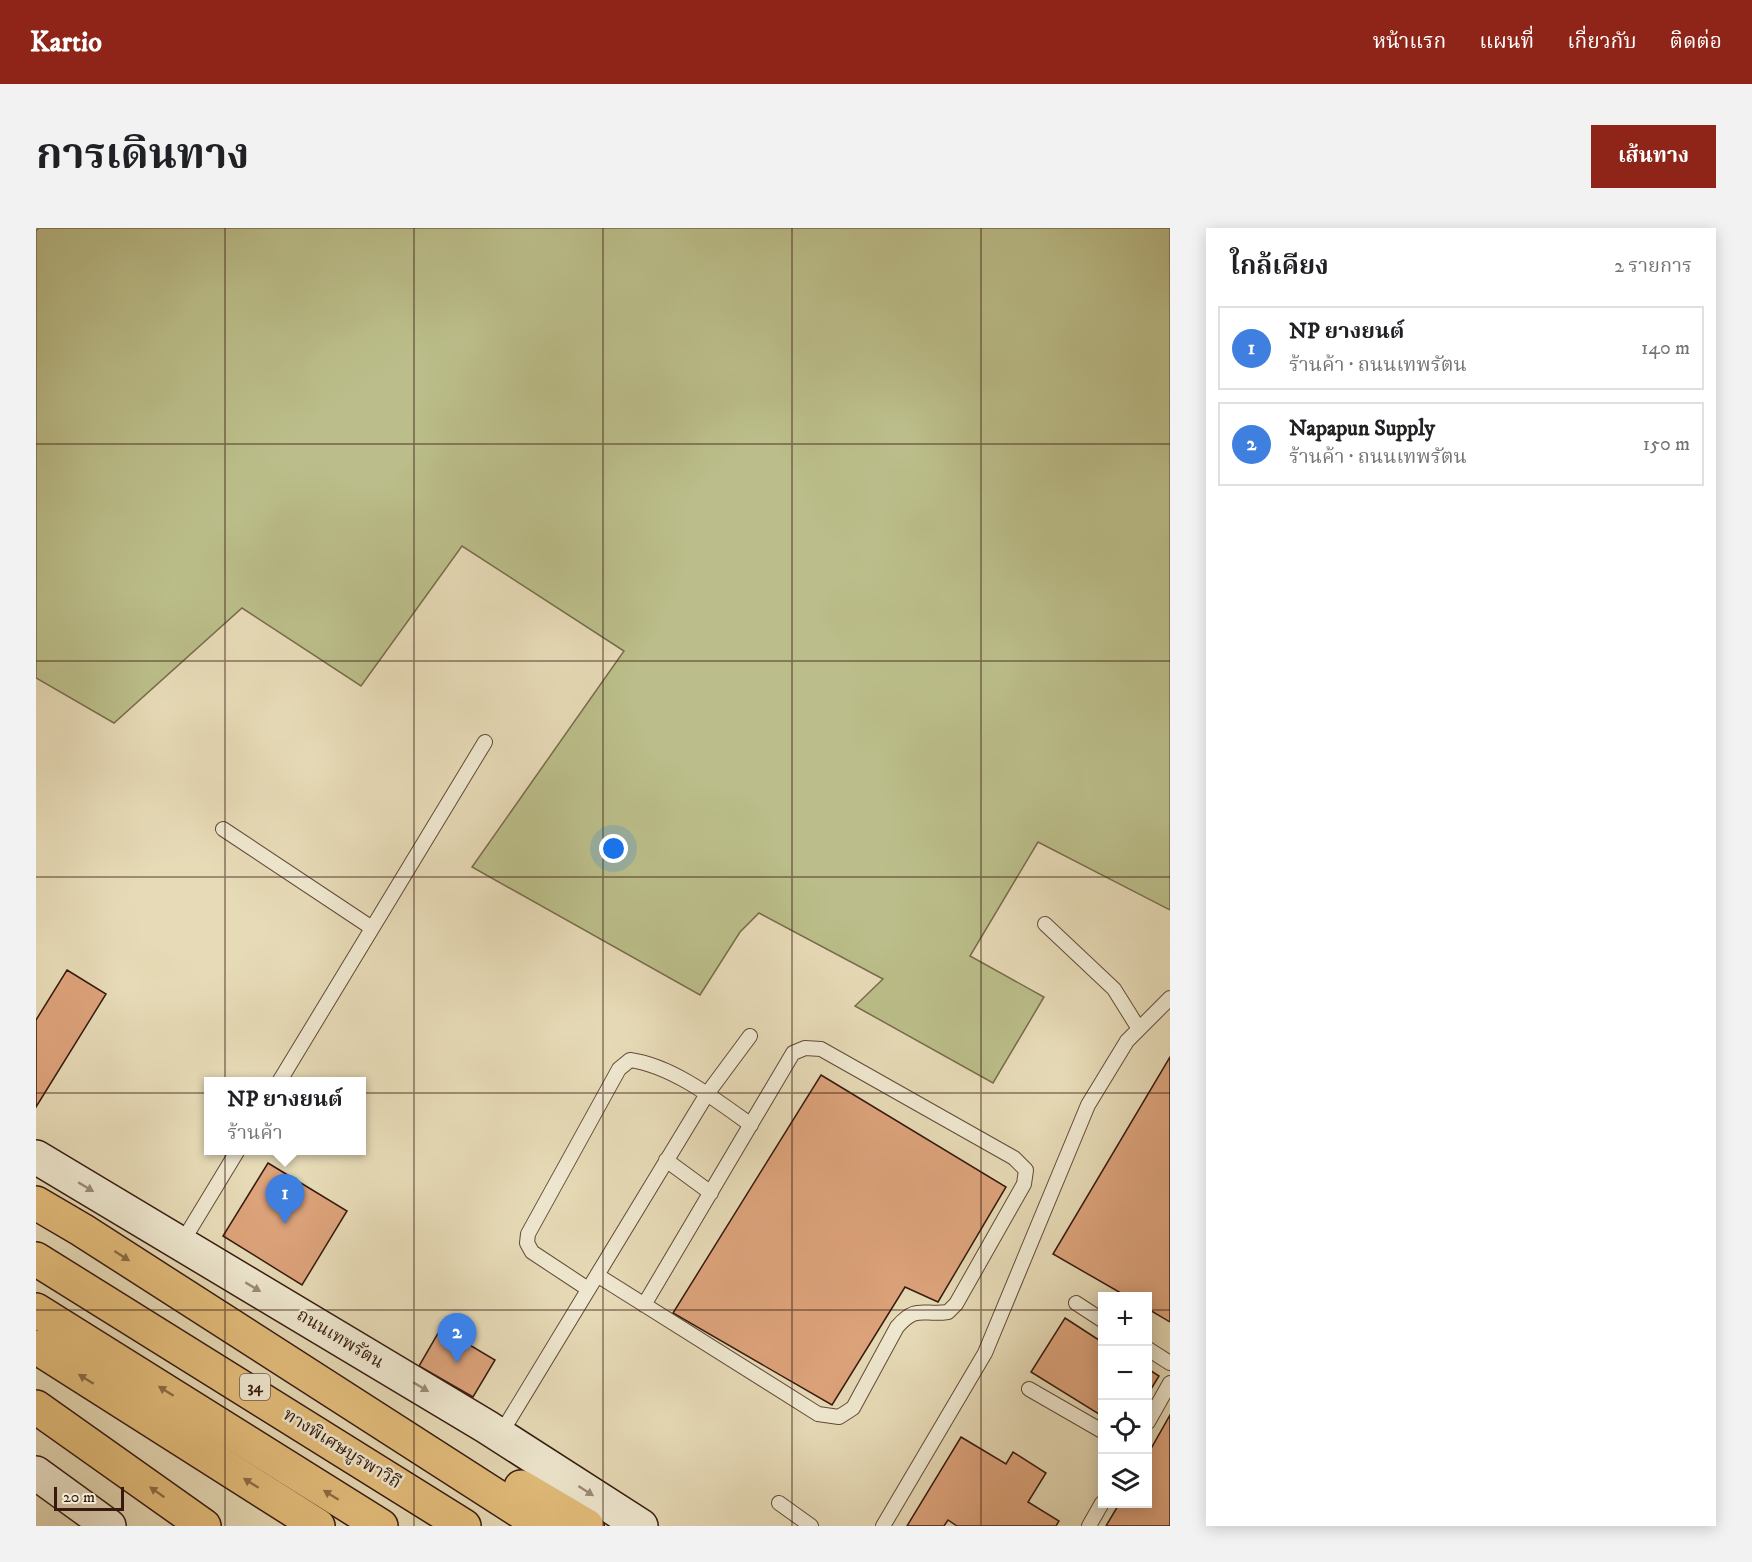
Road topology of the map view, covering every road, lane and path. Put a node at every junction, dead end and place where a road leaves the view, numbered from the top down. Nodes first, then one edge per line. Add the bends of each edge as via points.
1 (484, 742) dead end
2 (223, 829) dead end
3 (1045, 924) dead end
4 (372, 928) junction
5 (1170, 998) edge
6 (1139, 1029) junction
7 (750, 1036) dead end
8 (282, 1077) edge
9 (707, 1094) junction
10 (751, 1125) junction
11 (235, 1155) edge
12 (36, 1157) edge
13 (666, 1160) junction
14 (711, 1193) junction
15 (36, 1203) edge
16 (181, 1244) junction
17 (36, 1247) edge
18 (36, 1258) edge
19 (597, 1275) junction
20 (588, 1289) junction
21 (1076, 1303) dead end
22 (645, 1305) junction
23 (36, 1310) edge
24 (1098, 1317) edge
25 (36, 1347) edge
26 (1152, 1352) edge
27 (1170, 1363) edge
28 (297, 1368) junction
29 (1170, 1383) edge
30 (1029, 1389) dead end
31 (36, 1407) edge
32 (1152, 1415) edge
33 (1098, 1429) edge
34 (500, 1435) junction
35 (36, 1473) edge
36 (779, 1503) dead end
37 (1099, 1508) edge
38 (109, 1526) edge
39 (204, 1526) edge
40 (318, 1526) edge
41 (381, 1526) edge
42 (464, 1526) edge
43 (475, 1526) edge
44 (543, 1526) edge
45 (587, 1526) edge
46 (641, 1526) edge
47 (811, 1526) edge
48 (883, 1526) edge
49 (1089, 1526) edge

1 - 4 lane
2 - 4 lane
3 - 6 lane via 1114,989
4 - 8 lane
5 - 6 lane
6 - 48 lane via 1127,1041 1088,1106 985,1353
7 - 9 lane
9 - 10 lane
9 - 13 lane
9 - 20 lane via 648,1063 630,1060 619,1069 528,1234 527,1244 532,1252
10 - 14 lane
10 - 22 lane via 793,1053 805,1048 821,1049 1014,1158 1026,1170 1024,1185 956,1304 948,1312 914,1312 904,1318 853,1408 839,1418 818,1414
11 - 16 lane
12 -> 16 main road, ถนนเทพรัตน
13 - 14 lane
13 - 19 lane
14 - 22 lane
15 -> 28 highway
16 -> 34 main road, ถนนเทพรัตน
17 - 43 highway, 34
18 - 42 highway, ทางพิเศษบูรพาวิถี
19 - 20 lane
19 - 22 lane
20 - 34 lane
21 - 24 lane
41 -> 23 highway
40 -> 25 highway
26 - 27 lane
28 - 44 highway
28 - 45 highway
29 - 32 lane
30 - 33 lane
39 -> 31 highway
34 -> 46 main road, ถนนเทพรัตน
35 - 38 main road
36 - 47 lane
37 - 49 lane

